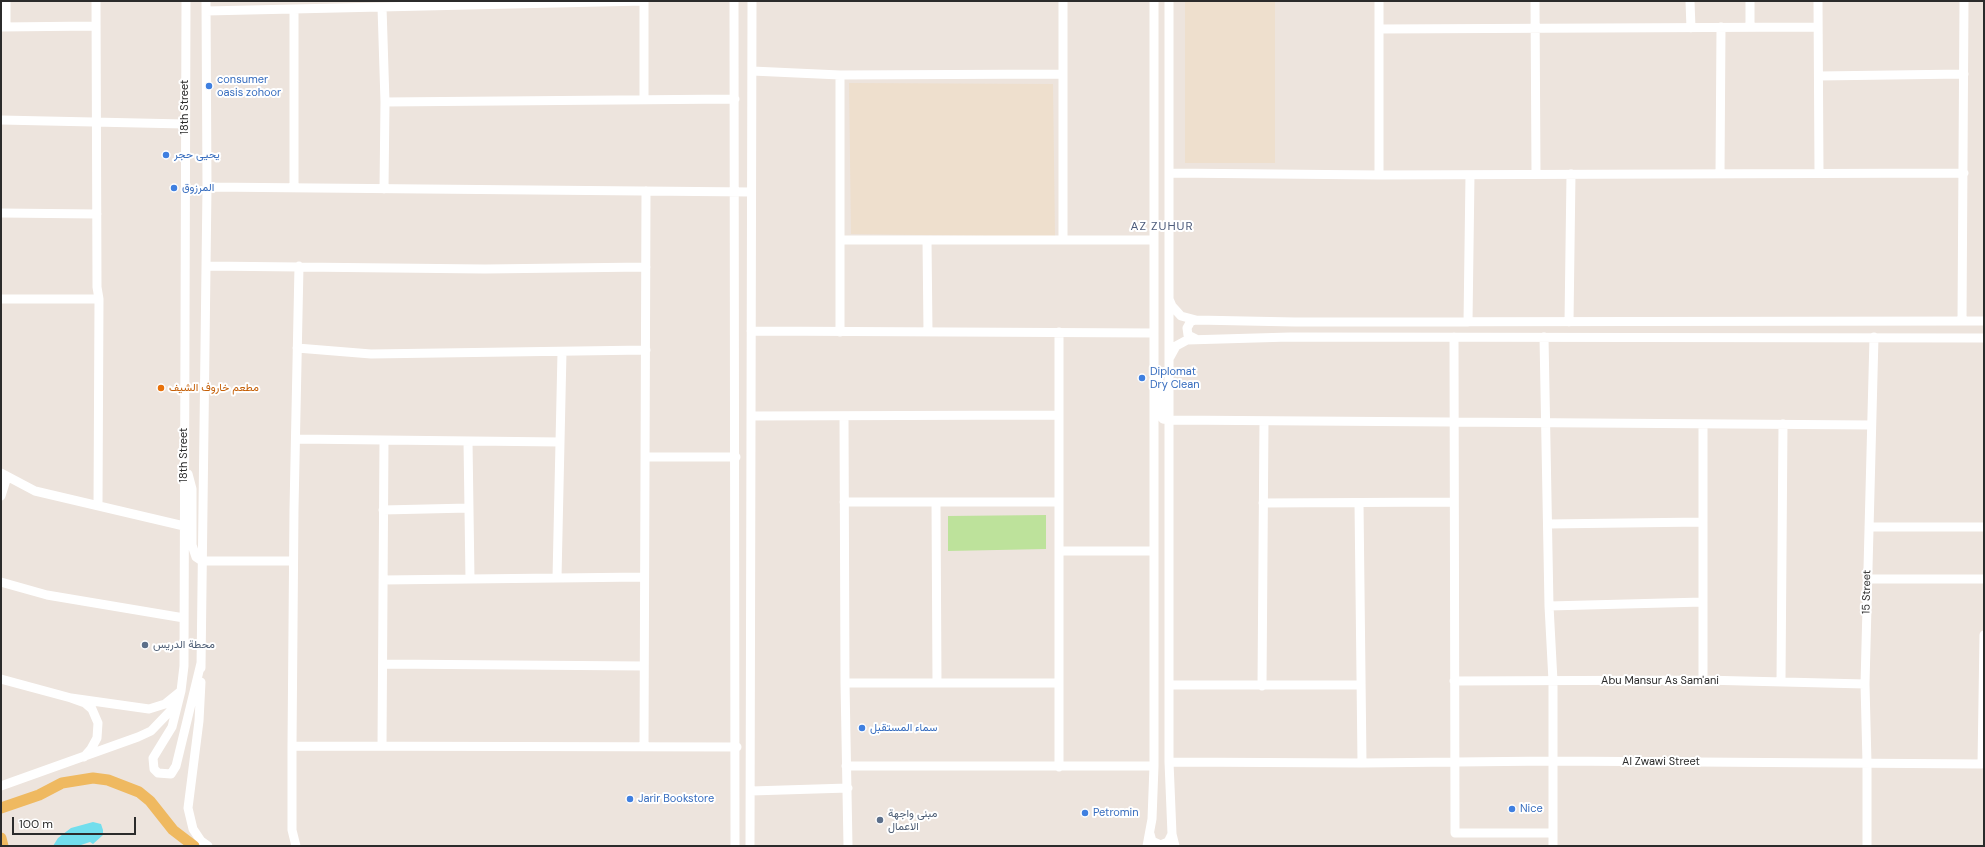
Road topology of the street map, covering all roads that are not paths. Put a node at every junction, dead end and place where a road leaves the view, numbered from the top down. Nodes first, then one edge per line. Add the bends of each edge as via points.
1 (6, 1) edge
2 (96, 1) edge
3 (186, 1) edge
4 (206, 1) edge
5 (644, 1) edge
6 (734, 1) edge
7 (752, 1) edge
8 (1063, 1) edge
9 (1154, 1) edge
10 (1169, 1) edge
11 (1379, 1) edge
12 (1535, 1) edge
13 (1690, 1) edge
14 (1750, 1) edge
15 (1818, 1) edge
16 (1964, 1) edge
17 (558, 2) edge
18 (382, 7) junction
19 (294, 10) junction
20 (206, 11) junction
21 (96, 26) junction
22 (4, 27) edge
23 (1721, 27) junction
24 (1750, 27) junction
25 (1818, 27) junction
26 (1379, 28) junction
27 (1535, 28) junction
28 (1691, 28) junction
29 (752, 71) junction
30 (1063, 74) junction
31 (1964, 74) junction
32 (840, 75) junction
33 (1819, 76) junction
34 (644, 99) junction
35 (735, 100) junction
36 (385, 102) junction
37 (1, 120) edge
38 (96, 123) junction
39 (185, 124) junction
40 (1169, 173) junction
41 (1820, 173) junction
42 (1964, 173) junction
43 (1536, 174) junction
44 (1571, 174) junction
45 (1720, 174) junction
46 (1379, 175) junction
47 (1470, 175) junction
48 (207, 187) junction
49 (294, 188) junction
50 (384, 189) junction
51 (646, 191) junction
52 (735, 192) junction
53 (751, 192) junction
54 (1, 213) edge
55 (97, 214) junction
56 (840, 240) junction
57 (927, 240) junction
58 (1063, 240) junction
59 (1154, 240) junction
60 (206, 266) junction
61 (299, 266) junction
62 (646, 267) junction
63 (1169, 298) junction
64 (1, 299) edge
65 (99, 299) junction
66 (1196, 320) junction
67 (1962, 321) junction
68 (1984, 321) edge
69 (1468, 322) junction
70 (1569, 322) junction
71 (751, 331) junction
72 (840, 332) junction
73 (928, 332) junction
74 (1059, 332) junction
75 (1154, 333) junction
76 (1454, 337) junction
77 (1544, 337) junction
78 (1874, 337) junction
79 (1984, 338) edge
80 (1196, 339) junction
81 (297, 348) junction
82 (646, 350) junction
83 (562, 352) junction
84 (1169, 360) junction
85 (1154, 362) junction
86 (1058, 415) junction
87 (751, 416) junction
88 (844, 416) junction
89 (1169, 420) junction
90 (1264, 421) junction
91 (1455, 422) junction
92 (1546, 423) junction
93 (1703, 424) junction
94 (1783, 424) junction
95 (1872, 425) junction
96 (296, 439) junction
97 (384, 440) junction
98 (468, 441) junction
99 (560, 442) junction
100 (184, 456) junction
101 (736, 457) junction
102 (645, 458) junction
103 (4, 475) edge
104 (1, 496) edge
105 (844, 502) junction
106 (936, 502) junction
107 (1058, 502) junction
108 (1454, 502) junction
109 (1263, 503) junction
110 (1359, 503) junction
111 (98, 505) junction
112 (469, 508) junction
113 (383, 510) junction
114 (1703, 522) junction
115 (1548, 524) junction
116 (184, 526) junction
117 (1869, 527) junction
118 (1984, 527) edge
119 (1059, 551) junction
120 (1154, 551) junction
121 (202, 561) junction
122 (293, 561) junction
123 (644, 577) junction
124 (557, 578) junction
125 (470, 579) junction
126 (1867, 579) junction
127 (1984, 579) edge
128 (383, 580) junction
129 (1, 582) edge
130 (1703, 602) junction
131 (1549, 606) junction
132 (184, 618) junction
133 (1984, 636) edge
134 (201, 663) junction
135 (383, 664) junction
136 (644, 666) junction
137 (1, 678) edge
138 (1703, 680) junction
139 (1454, 681) junction
140 (1553, 681) junction
141 (1782, 682) junction
142 (844, 683) junction
143 (937, 683) junction
144 (1058, 683) junction
145 (1865, 684) junction
146 (1169, 685) junction
147 (1262, 686) junction
148 (1361, 686) junction
149 (181, 691) junction
150 (71, 698) junction
151 (178, 702) junction
152 (292, 746) junction
153 (382, 746) junction
154 (644, 747) junction
155 (737, 747) junction
156 (81, 759) junction
157 (1553, 761) junction
158 (1169, 762) junction
159 (1362, 763) junction
160 (1455, 763) junction
161 (1868, 763) junction
162 (846, 766) junction
163 (1154, 766) junction
164 (1058, 767) junction
165 (1, 786) edge
166 (848, 788) junction
167 (751, 791) junction
168 (736, 801) junction
169 (1, 808) edge
170 (751, 810) junction
171 (292, 830) junction
172 (1553, 833) junction
173 (1150, 834) junction
174 (1172, 834) junction
175 (1, 838) edge
176 (3, 846) edge
177 (194, 846) edge
178 (208, 846) edge
179 (216, 846) edge
180 (287, 846) edge
181 (296, 846) edge
182 (735, 846) edge
183 (750, 846) edge
184 (848, 846) edge
185 (1147, 846) edge
186 (1175, 846) edge
187 (1553, 846) edge
188 (1867, 846) edge

1 - 22 street
2 - 21 street
3 - 39 street, 18th Street
4 - 20 street
5 - 17 street
5 - 34 street
6 - 35 street
7 - 29 street
8 - 30 street
9 - 59 street
10 - 40 street
11 - 26 street
12 - 27 street
13 - 28 street
14 - 24 street
15 - 25 street
16 - 31 street
17 - 18 street
18 - 19 street
18 - 36 street
19 - 20 street
19 - 49 street
20 - 48 street
21 - 22 street
21 - 38 street
23 - 24 street
23 - 28 street
23 - 45 street
24 - 25 street
25 - 33 street
26 - 27 street
26 - 46 street
27 - 28 street
27 - 43 street
29 - 32 street
29 - 53 street
30 - 32 street
30 - 58 street
31 - 33 street
31 - 42 street
32 - 56 street
33 - 41 street
34 - 35 street
34 - 36 street
35 - 52 street
36 - 50 street
37 - 38 street
38 - 39 street
38 - 55 street
39 - 100 street, 18th Street
40 - 46 street
40 - 63 street
41 - 42 street
41 - 45 street
42 - 67 street
43 - 44 street
43 - 47 street
44 - 45 street
44 - 70 street
46 - 47 street
47 - 69 street
48 - 49 street
48 - 60 street
49 - 50 street
50 - 51 street
51 - 52 street
51 - 62 street
52 - 53 street
52 - 101 street
53 - 71 street
54 - 55 street
55 - 65 street
56 - 57 street
56 - 72 street
57 - 58 street
57 - 73 street
58 - 59 street
59 - 75 street
60 - 61 street
60 - 121 street
61 - 62 street via 485,269
61 - 81 street
62 - 82 street
63 - 66 street via 1176,311
63 - 84 street
64 - 65 street
65 - 111 street
66 - 69 street
66 - 80 street via 1191,321 1187,328 1188,335
67 - 68 street
67 - 70 street
69 - 70 street
71 - 72 street
71 - 87 street
72 - 73 street
73 - 74 street
74 - 75 street
74 - 86 street
75 - 85 street
76 - 77 street
76 - 80 street
76 - 91 street
77 - 78 street
77 - 92 street
78 - 79 street
78 - 95 street, 15 Street
80 - 84 street via 1176,346
81 - 83 street via 371,354
81 - 96 street
82 - 83 street
82 - 102 street
83 - 99 street
84 - 89 street
85 - 89 street via 1160,388 1161,416
85 - 120 street
86 - 88 street
86 - 107 street
87 - 88 street
87 - 167 street
88 - 105 street
89 - 90 street
89 - 146 street
90 - 91 street
90 - 109 street
91 - 92 street
91 - 108 street
92 - 93 street
92 - 115 street
93 - 94 street
93 - 114 street
94 - 95 street
94 - 141 street
95 - 117 street, 15 Street
96 - 97 street
96 - 122 street
97 - 98 street
97 - 113 street
98 - 99 street
98 - 112 street
99 - 124 street
100 - 116 street, 18th Street
100 - 121 street via 192,489 192,545 196,557
101 - 102 street
101 - 155 street
102 - 123 street
103 - 104 street
103 - 111 street via 35,491
105 - 106 street
105 - 142 street
106 - 107 street
106 - 143 street
107 - 119 street
108 - 110 street
108 - 139 street
109 - 110 street
109 - 147 street
110 - 148 street
111 - 116 street
112 - 113 street
112 - 125 street
113 - 128 street
114 - 115 street
114 - 130 street
115 - 131 street
116 - 132 street, 18th Street
117 - 118 street
117 - 126 street, 15 Street
119 - 120 street
119 - 144 street
120 - 163 street
121 - 122 street
121 - 134 street
122 - 152 street
123 - 124 street
123 - 136 street
124 - 125 street
125 - 128 street
126 - 127 street
126 - 145 street, 15 Street
128 - 135 street
129 - 132 street via 47,595
130 - 131 street
130 - 138 street
131 - 140 street
132 - 149 street, 18th Street
133 - 161 street, Al Zwawi Street via 1982,764
134 - 151 street, 18th Street via 176,766 171,774 158,773 154,768 153,758 172,727
134 - 178 street via 199,721 188,808 193,829
134 - 179 street via 204,694 203,726 193,804 200,830
135 - 136 street
135 - 153 street
136 - 154 street
137 - 150 street
138 - 140 street, Abu Mansur As Sam'ani
138 - 141 street, Abu Mansur As Sam'ani
139 - 140 street, Abu Mansur As Sam'ani
139 - 160 street
140 - 157 street
141 - 145 street, Abu Mansur As Sam'ani
142 - 143 street
142 - 162 street
143 - 144 street
144 - 164 street
145 - 161 street, 15 Street
146 - 147 street
146 - 158 street
147 - 148 street
148 - 159 street
149 - 150 street via 165,704 149,709
149 - 151 street, 18th Street
150 - 156 street via 85,703 92,709 98,723 94,744
151 - 156 street via 151,731
152 - 153 street
152 - 171 street
153 - 154 street
154 - 155 street
155 - 168 street
156 - 165 street
157 - 160 street, Al Zwawi Street
157 - 161 street, Al Zwawi Street
157 - 172 street
158 - 159 street, Al Zwawi Street
158 - 174 street
159 - 160 street, Al Zwawi Street
160 - 172 street via 1455,833
161 - 188 street, 15 Street
162 - 164 street
162 - 166 street
163 - 164 street
163 - 173 street
166 - 167 street
166 - 184 street
167 - 170 street
168 - 170 street via 742,808
168 - 182 street
169 - 177 main road via 39,795 62,783 108,780 139,792 150,801 173,830
170 - 183 street
171 - 180 street
171 - 181 street
172 - 187 street
173 - 174 street via 1152,841 1161,845 1168,842
173 - 185 street
174 - 186 street
175 - 176 main road

